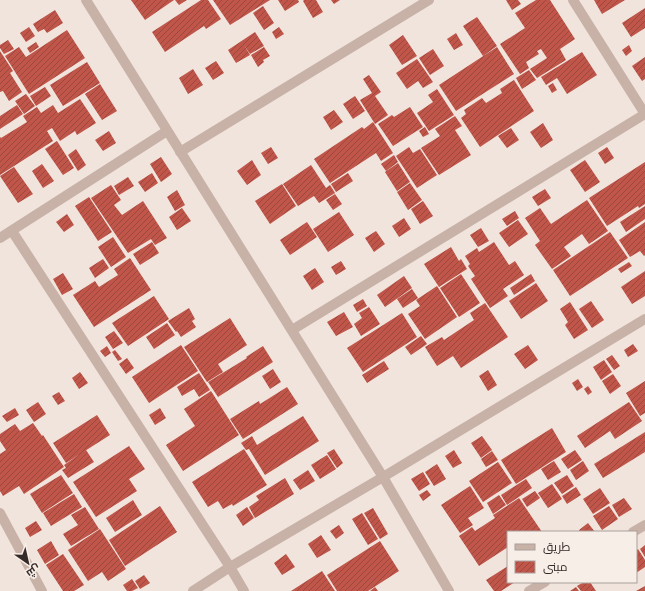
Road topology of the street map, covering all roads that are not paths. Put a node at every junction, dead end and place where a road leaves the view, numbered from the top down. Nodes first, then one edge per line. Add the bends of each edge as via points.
1 (86, 0) edge
2 (429, 0) edge
3 (573, 0) edge
4 (645, 114) edge
5 (167, 131) junction
6 (180, 152) junction
7 (12, 231) junction
8 (0, 238) edge
9 (645, 319) edge
10 (292, 330) junction
11 (383, 477) junction
12 (0, 513) edge
13 (645, 525) edge
14 (635, 531) edge
15 (230, 567) junction
16 (543, 583) edge
17 (42, 591) edge
18 (193, 591) edge
19 (244, 591) edge
20 (449, 591) edge
21 (529, 591) edge

1 - 5 street
2 - 6 street
3 - 4 street
4 - 10 street
5 - 6 street
5 - 7 street
6 - 10 street
7 - 8 street
7 - 15 street
9 - 11 street
10 - 11 street
11 - 15 street
11 - 20 street
12 - 17 street
13 - 14 street
15 - 18 street
15 - 19 street
16 - 21 street

